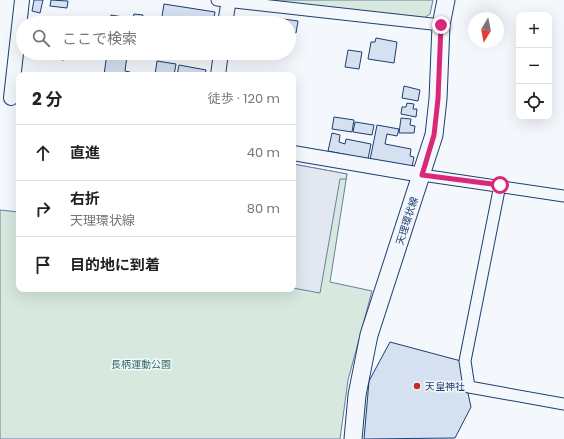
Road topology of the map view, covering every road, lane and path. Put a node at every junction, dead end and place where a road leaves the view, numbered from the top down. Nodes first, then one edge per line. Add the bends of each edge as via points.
1 (22, 0) edge
2 (225, 0) edge
3 (446, 0) edge
4 (20, 16) edge
5 (225, 16) edge
6 (441, 25) junction
7 (16, 49) edge
8 (220, 60) edge
9 (218, 72) edge
10 (10, 98) edge
11 (296, 154) edge
12 (422, 175) junction
13 (500, 185) junction
14 (564, 196) edge
15 (564, 404) edge
16 (353, 439) edge

1 - 4 street
2 - 5 street
2 - 6 street
3 - 6 main road, 天理環状線
6 - 12 main road, 天理環状線 via 434,135
7 - 10 street
8 - 9 street
11 - 12 street
12 - 13 street
12 - 16 main road, 天理環状線 via 369,335 357,395
13 - 14 street
13 - 15 street via 465,361 469,387

